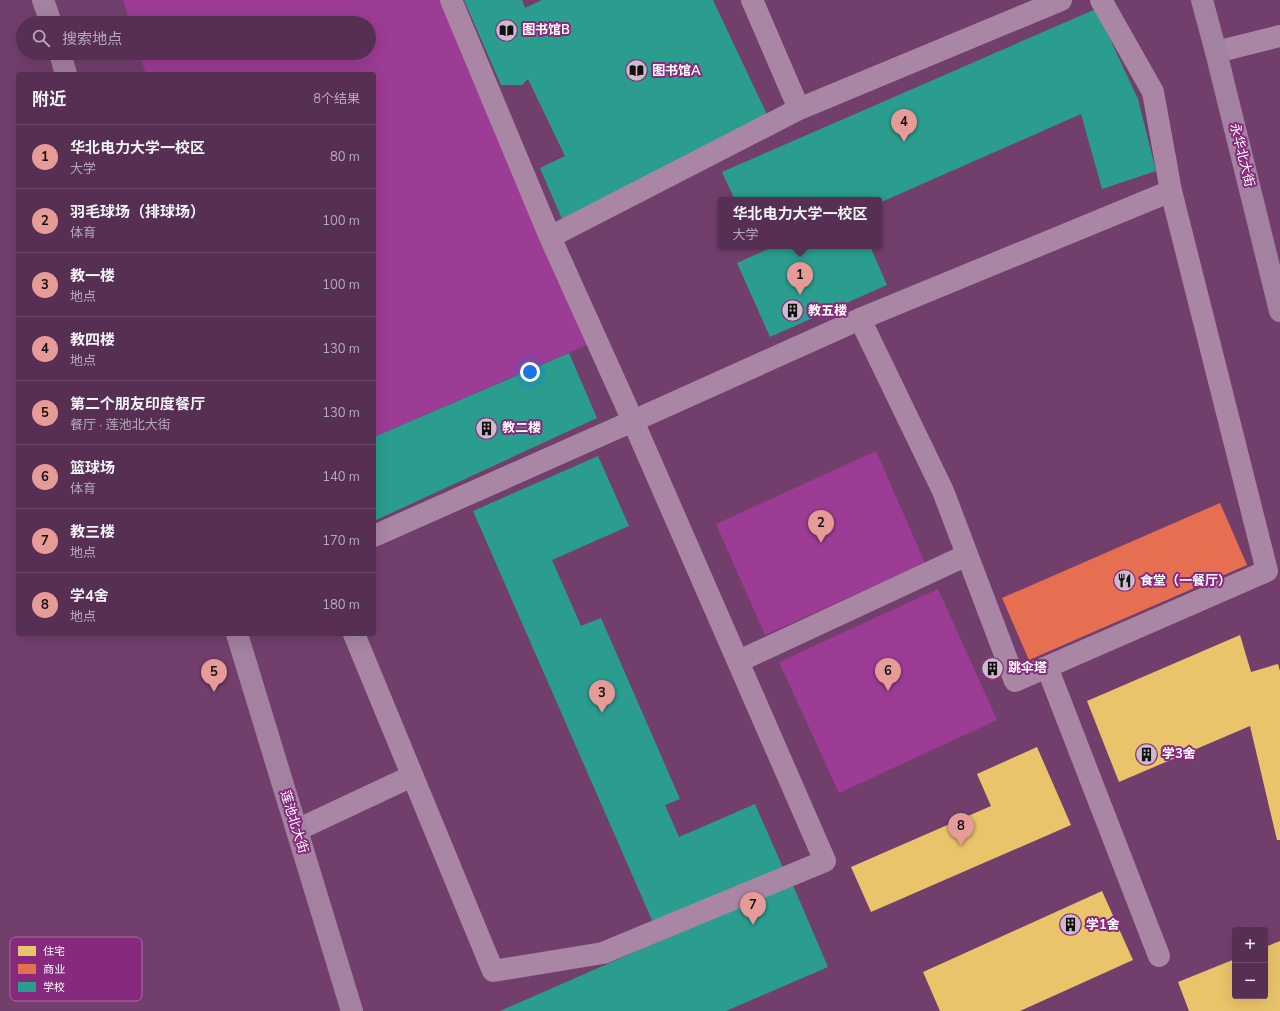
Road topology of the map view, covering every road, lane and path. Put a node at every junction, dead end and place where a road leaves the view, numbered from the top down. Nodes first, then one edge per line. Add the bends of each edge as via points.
1 (44, 0) edge
2 (451, 0) edge
3 (752, 0) edge
4 (1061, 0) edge
5 (1101, 0) edge
6 (1202, 0) edge
7 (48, 16) edge
8 (1280, 36) edge
9 (1216, 52) junction
10 (62, 60) edge
11 (65, 72) edge
12 (799, 109) junction
13 (1171, 191) junction
14 (550, 237) junction
15 (1280, 311) edge
16 (860, 319) junction
17 (633, 421) junction
18 (376, 535) edge
19 (967, 555) junction
20 (238, 636) edge
21 (355, 636) edge
22 (739, 661) junction
23 (1047, 667) junction
24 (412, 776) junction
25 (297, 830) junction
26 (1159, 956) dead end
27 (352, 1011) edge

1 - 7 street
2 - 14 street
3 - 12 street
4 - 12 street
5 - 13 street via 1154,92
6 - 9 street, 永华北大街
8 - 9 street
9 - 15 street, 永华北大街
10 - 11 street
12 - 14 street
13 - 16 street
13 - 23 street via 1267,571
14 - 17 street
16 - 17 street
16 - 19 street via 943,491
17 - 18 street
17 - 22 street
19 - 22 street
19 - 23 street via 1014,681
20 - 25 street, 莲池北大街
21 - 24 street
22 - 24 street via 825,861 603,953 493,971
23 - 26 street
24 - 25 street
25 - 27 street, 莲池北大街

